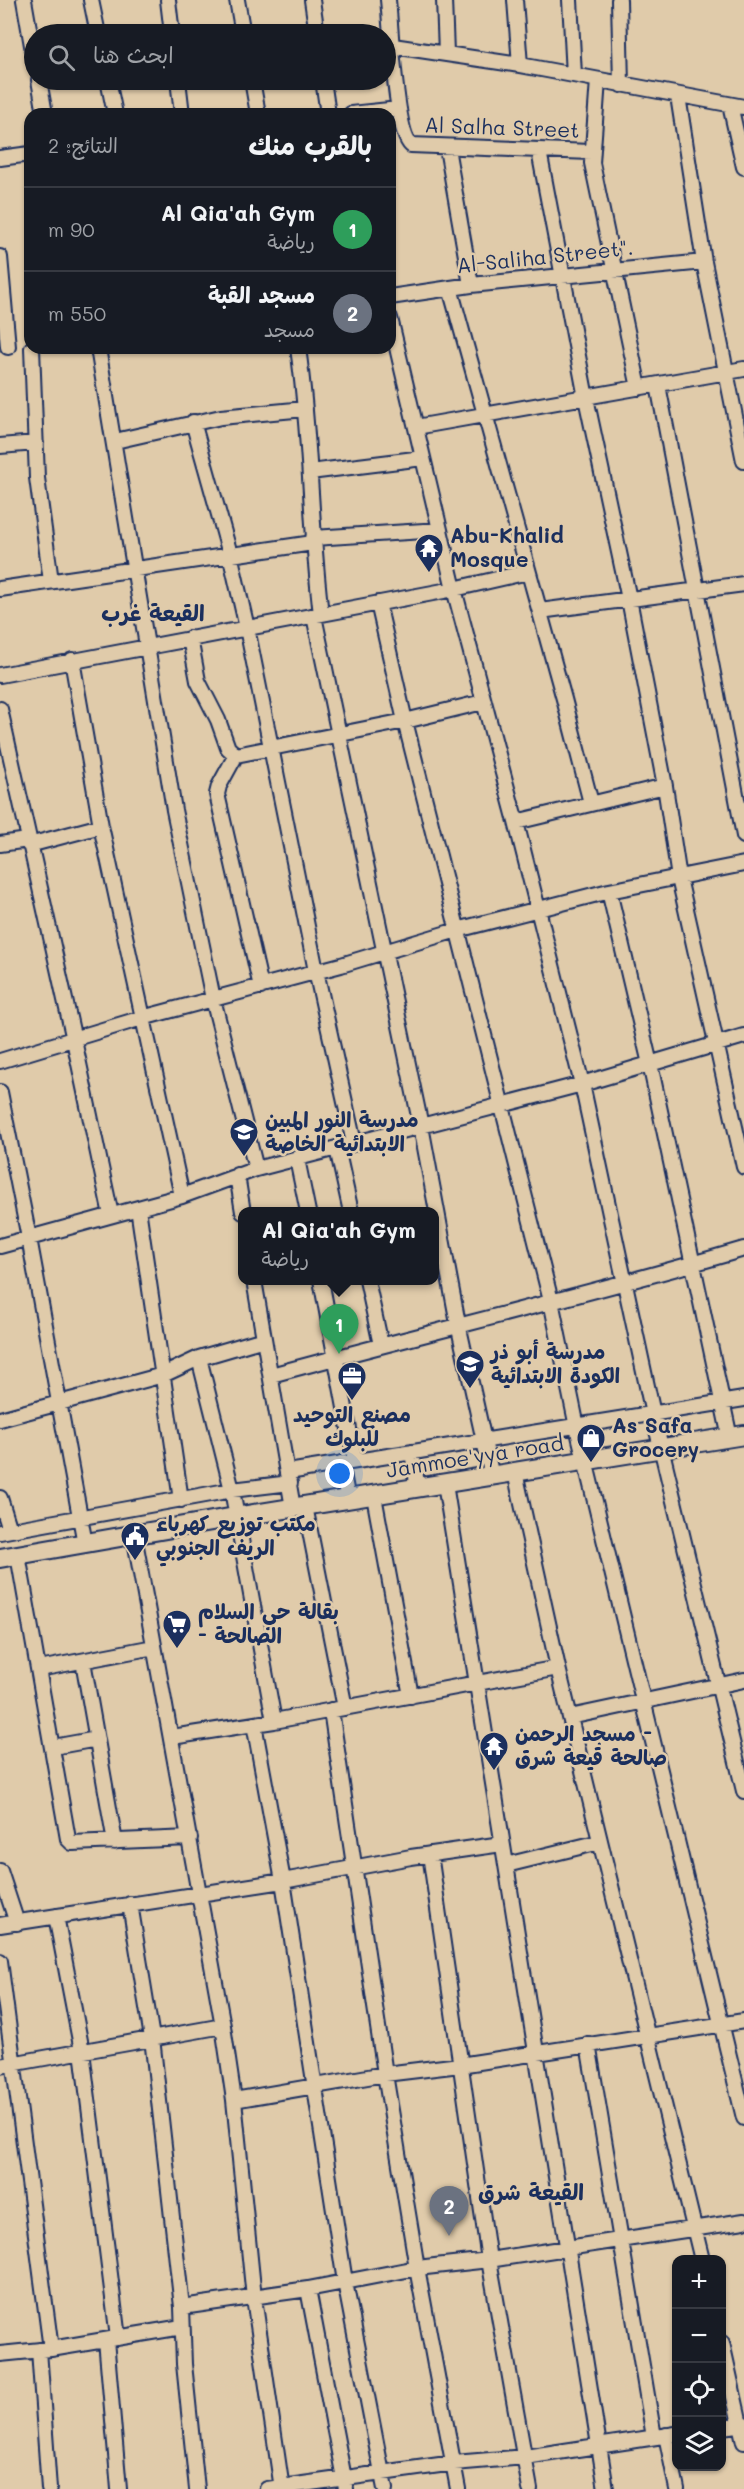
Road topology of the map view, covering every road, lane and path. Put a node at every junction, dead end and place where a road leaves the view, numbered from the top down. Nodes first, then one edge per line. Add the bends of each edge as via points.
1 (24, 0) edge
2 (91, 0) edge
3 (168, 0) edge
4 (237, 0) edge
5 (312, 0) edge
6 (388, 0) edge
7 (444, 0) edge
8 (515, 0) edge
9 (570, 0) edge
10 (619, 0) edge
11 (28, 24) edge
12 (96, 24) edge
13 (171, 24) edge
14 (241, 24) edge
15 (316, 24) edge
16 (391, 24) edge
17 (396, 46) edge
18 (446, 53) junction
19 (520, 65) junction
20 (574, 75) junction
21 (396, 78) edge
22 (598, 80) junction
23 (621, 85) junction
24 (41, 90) edge
25 (110, 90) edge
26 (179, 90) edge
27 (254, 90) edge
28 (324, 90) edge
29 (678, 96) junction
30 (737, 106) edge
31 (44, 108) edge
32 (115, 108) edge
33 (181, 108) edge
34 (257, 108) edge
35 (327, 108) edge
36 (396, 109) edge
37 (399, 109) junction
38 (447, 148) junction
39 (539, 151) junction
40 (591, 152) junction
41 (24, 155) edge
42 (0, 158) edge
43 (744, 166) edge
44 (0, 257) edge
45 (704, 262) junction
46 (615, 270) junction
47 (562, 275) junction
48 (471, 285) junction
49 (450, 288) junction
50 (396, 296) edge
51 (396, 343) edge
52 (4, 347) edge
53 (24, 348) edge
54 (31, 354) edge
55 (99, 354) edge
56 (299, 354) edge
57 (744, 369) edge
58 (726, 372) junction
59 (658, 385) junction
60 (639, 388) junction
61 (586, 398) junction
62 (305, 409) junction
63 (484, 416) junction
64 (193, 422) junction
65 (416, 427) junction
66 (115, 441) junction
67 (36, 443) junction
68 (0, 446) edge
69 (423, 458) junction
70 (744, 461) edge
71 (310, 472) junction
72 (440, 530) junction
73 (313, 541) junction
74 (230, 554) junction
75 (135, 569) junction
76 (528, 572) junction
77 (51, 581) junction
78 (744, 584) edge
79 (0, 589) edge
80 (454, 589) junction
81 (698, 590) junction
82 (629, 599) junction
83 (378, 603) junction
84 (540, 611) junction
85 (318, 615) junction
86 (247, 628) junction
87 (190, 638) junction
88 (148, 646) junction
89 (72, 660) junction
90 (0, 675) edge
91 (483, 702) junction
92 (0, 709) edge
93 (405, 721) junction
94 (340, 734) junction
95 (271, 749) junction
96 (236, 755) junction
97 (665, 786) junction
98 (591, 803) junction
99 (516, 822) junction
100 (101, 826) junction
101 (744, 836) edge
102 (29, 843) junction
103 (0, 844) edge
104 (744, 864) edge
105 (679, 878) junction
106 (609, 891) junction
107 (537, 909) junction
108 (457, 930) junction
109 (383, 951) junction
110 (316, 972) junction
111 (261, 987) junction
112 (213, 999) junction
113 (142, 1018) junction
114 (744, 1036) edge
115 (74, 1040) junction
116 (716, 1045) junction
117 (0, 1061) edge
118 (650, 1064) junction
119 (582, 1084) junction
120 (0, 1092) edge
121 (501, 1104) junction
122 (3, 1123) edge
123 (421, 1126) junction
124 (354, 1143) junction
125 (337, 1148) junction
126 (297, 1159) junction
127 (744, 1167) edge
128 (256, 1169) junction
129 (237, 1174) junction
130 (182, 1196) junction
131 (242, 1207) edge
132 (307, 1207) edge
133 (350, 1207) edge
134 (436, 1207) edge
135 (138, 1208) junction
136 (111, 1215) junction
137 (439, 1222) edge
138 (29, 1238) junction
139 (0, 1246) edge
140 (744, 1249) edge
141 (693, 1264) junction
142 (625, 1283) junction
143 (255, 1285) edge
144 (322, 1285) edge
145 (368, 1285) edge
146 (551, 1301) junction
147 (458, 1324) junction
148 (264, 1339) junction
149 (381, 1345) junction
150 (336, 1357) junction
151 (199, 1358) junction
152 (163, 1375) junction
153 (271, 1375) junction
154 (744, 1399) edge
155 (60, 1403) junction
156 (722, 1403) junction
157 (653, 1414) junction
158 (0, 1419) edge
159 (577, 1427) junction
160 (737, 1436) edge
161 (484, 1440) junction
162 (661, 1449) junction
163 (412, 1452) junction
164 (355, 1461) junction
165 (586, 1461) junction
166 (341, 1463) junction
167 (515, 1472) junction
168 (492, 1477) junction
169 (289, 1478) junction
170 (445, 1484) junction
171 (418, 1489) junction
172 (232, 1490) junction
173 (374, 1496) junction
174 (0, 1498) edge
175 (181, 1500) junction
176 (348, 1500) junction
177 (299, 1507) junction
178 (81, 1516) junction
179 (235, 1517) junction
180 (5, 1531) edge
181 (134, 1535) junction
182 (85, 1544) junction
183 (9, 1556) edge
184 (154, 1647) junction
185 (83, 1660) junction
186 (558, 1668) junction
187 (39, 1669) junction
188 (744, 1680) edge
189 (477, 1684) junction
190 (718, 1685) junction
191 (411, 1696) junction
192 (645, 1701) junction
193 (345, 1708) junction
194 (331, 1710) junction
195 (570, 1717) junction
196 (274, 1721) junction
197 (254, 1724) junction
198 (172, 1737) junction
199 (97, 1739) junction
200 (53, 1747) junction
201 (744, 1791) edge
202 (190, 1838) junction
203 (115, 1842) junction
204 (600, 1842) junction
205 (502, 1844) junction
206 (430, 1854) junction
207 (506, 1865) junction
208 (352, 1868) junction
209 (0, 1871) edge
210 (283, 1881) junction
211 (200, 1893) junction
212 (130, 1904) junction
213 (56, 1916) junction
214 (17, 1923) junction
215 (0, 1925) edge
216 (0, 1961) edge
217 (744, 2021) edge
218 (721, 2024) junction
219 (223, 2026) junction
220 (646, 2035) junction
221 (152, 2038) junction
222 (588, 2044) junction
223 (82, 2051) junction
224 (537, 2052) junction
225 (7, 2064) edge
226 (460, 2065) junction
227 (385, 2074) junction
228 (315, 2085) junction
229 (234, 2100) junction
230 (744, 2118) edge
231 (744, 2221) edge
232 (695, 2229) junction
233 (620, 2241) junction
234 (568, 2247) junction
235 (701, 2255) edge
236 (489, 2260) junction
237 (417, 2268) junction
238 (345, 2282) junction
239 (308, 2289) junction
240 (255, 2298) junction
241 (182, 2307) junction
242 (182, 2327) junction
243 (112, 2339) junction
244 (45, 2349) junction
245 (0, 2354) edge
246 (726, 2359) edge
247 (742, 2424) edge
248 (726, 2426) edge
249 (665, 2435) edge
250 (744, 2442) edge
251 (598, 2445) junction
252 (525, 2457) junction
253 (454, 2463) junction
254 (383, 2474) junction
255 (345, 2484) edge
256 (282, 2488) edge
257 (49, 2489) edge
258 (119, 2489) edge
259 (197, 2489) edge
260 (267, 2489) edge
261 (386, 2489) edge
262 (458, 2489) edge
263 (530, 2489) edge
264 (606, 2489) edge
265 (677, 2489) edge

1 - 11 street
2 - 12 street
3 - 13 street
4 - 14 street
5 - 15 street
6 - 16 street
7 - 18 street
8 - 19 street
9 - 20 street
10 - 23 street
17 - 18 street
18 - 19 street
19 - 20 street
20 - 22 street
21 - 37 street
22 - 23 street
22 - 40 street, Al Salha Street
23 - 29 street
24 - 31 street
25 - 32 street
26 - 33 street
27 - 34 street
28 - 35 street
29 - 30 street
29 - 45 street
30 - 43 street
36 - 37 street
37 - 38 street, Al Salha Street via 406,141 411,145
38 - 39 street, Al Salha Street
38 - 48 street
39 - 40 street, Al Salha Street
39 - 47 street
40 - 46 street, Al Salha Street
41 - 42 street
44 - 52 street
45 - 46 street, Al-Saliha Street".
45 - 58 street
46 - 47 street, Al-Saliha Street".
46 - 60 street, Al Salha Street
47 - 48 street, Al-Saliha Street".
47 - 61 street
48 - 49 street, Al-Saliha Street".
49 - 50 street, Al-Saliha Street".
49 - 63 street
51 - 65 street
52 - 53 street
54 - 67 street
55 - 66 street
56 - 62 street
57 - 58 street
58 - 59 street
58 - 70 street
59 - 60 street
59 - 81 street
60 - 61 street
61 - 63 street
61 - 82 street
62 - 64 street
62 - 71 street
63 - 65 street
63 - 76 street
64 - 66 street
64 - 74 street
65 - 69 street
66 - 75 street
67 - 68 street
67 - 77 street
69 - 71 street
69 - 72 street
71 - 73 street
72 - 73 street
72 - 80 street
73 - 74 street
73 - 85 street
74 - 75 street
74 - 86 street
75 - 77 street
75 - 88 street
76 - 80 street
76 - 84 street
77 - 79 street
78 - 81 street
80 - 83 street
80 - 91 street
81 - 82 street
81 - 101 street
82 - 84 street
82 - 97 street
83 - 85 street
83 - 93 street
84 - 98 street
85 - 86 street
85 - 94 street
86 - 87 street
86 - 95 street
87 - 88 street
87 - 96 street via 198,681 228,748
88 - 89 street
88 - 112 street via 174,810
89 - 90 street
89 - 100 street
91 - 93 street
91 - 99 street
92 - 102 street
93 - 94 street
93 - 108 street
94 - 95 street
94 - 109 street
95 - 96 street
95 - 110 street
96 - 111 street via 217,794
97 - 98 street
97 - 105 street
98 - 99 street
99 - 107 street
100 - 102 street
100 - 113 street
102 - 103 street
102 - 115 street
104 - 105 street
105 - 106 street
105 - 116 street
106 - 107 street
106 - 118 street
107 - 108 street
107 - 119 street
108 - 109 street
108 - 121 street
109 - 110 street
109 - 123 street
110 - 111 street
110 - 124 street
111 - 112 street
112 - 113 street
112 - 128 street
113 - 115 street
113 - 130 street
114 - 116 street
115 - 117 street
115 - 136 street
116 - 118 street
116 - 127 street
118 - 119 street
118 - 141 street
119 - 121 street
119 - 142 street
120 - 122 street
121 - 123 street
121 - 146 street
122 - 138 street
123 - 124 street
123 - 134 street
124 - 125 street
125 - 126 street
125 - 133 street
126 - 128 street
126 - 132 street
128 - 129 street
129 - 130 street
129 - 131 street
130 - 135 street
135 - 136 street
135 - 152 street
136 - 138 street
137 - 147 street
138 - 139 street
138 - 155 street
140 - 141 street
141 - 142 street
141 - 156 street
142 - 146 street
142 - 157 street
143 - 148 street
144 - 150 street
145 - 149 street
146 - 147 street
146 - 159 street
147 - 149 street
147 - 161 street
148 - 151 street
148 - 153 street
149 - 150 street
150 - 153 street
150 - 164 street
151 - 152 street
151 - 172 street
152 - 155 street
152 - 175 street
153 - 169 street
154 - 156 street
155 - 158 street
155 - 178 street
156 - 157 street
156 - 160 street
157 - 159 street
157 - 162 street
159 - 161 street
159 - 165 street
160 - 162 main road, Jammoe'yya road
161 - 163 street
161 - 168 street
162 - 165 main road, Jammoe'yya road
162 - 190 street
163 - 164 street
163 - 171 street
164 - 166 street
165 - 167 main road, Jammoe'yya road
165 - 192 street
166 - 169 street
166 - 176 street
167 - 168 main road, Jammoe'yya road
167 - 186 street
168 - 170 main road, Jammoe'yya road
169 - 172 street
169 - 177 street
170 - 171 main road, Jammoe'yya road
170 - 189 street
171 - 173 main road, Jammoe'yya road
172 - 175 street
172 - 179 street
173 - 176 main road, Jammoe'yya road
173 - 191 street
174 - 180 street
175 - 178 street
176 - 177 main road, Jammoe'yya road
177 - 179 main road, Jammoe'yya road
177 - 193 street
178 - 180 street
178 - 182 street
179 - 181 main road, Jammoe'yya road
179 - 196 street
181 - 182 main road, Jammoe'yya road
181 - 184 street
182 - 183 main road, Jammoe'yya road
183 - 187 street
184 - 185 street
184 - 198 street
185 - 187 street
185 - 199 street
186 - 189 street
186 - 195 street
187 - 200 street
188 - 190 street
189 - 191 street
189 - 205 street
190 - 192 street
190 - 201 street
191 - 193 street
192 - 195 street
192 - 218 street
193 - 194 street
194 - 196 street
194 - 208 street
195 - 204 street
196 - 197 street
197 - 198 street
197 - 210 street
198 - 202 street
199 - 200 street
199 - 203 street
200 - 203 street via 68,1839 72,1843
202 - 203 street
202 - 211 street
204 - 207 street
204 - 220 street
205 - 206 street
205 - 207 street
206 - 208 street
206 - 226 street
207 - 224 street
208 - 210 street
208 - 227 street
209 - 214 street
210 - 211 street
210 - 228 street
211 - 212 street
211 - 219 street
212 - 213 street
212 - 221 street
213 - 214 street
213 - 223 street
214 - 215 street
216 - 225 street
217 - 218 street
218 - 220 street
218 - 230 street
219 - 221 street
219 - 229 street
220 - 222 street
220 - 232 street
221 - 223 street
221 - 241 street
222 - 224 street
222 - 233 street
223 - 225 street
223 - 243 street
224 - 226 street
224 - 234 street
225 - 244 street
226 - 227 street
226 - 236 street
227 - 228 street
227 - 237 street
228 - 229 street
228 - 238 street
229 - 240 street
231 - 232 street
232 - 233 street
232 - 235 street
233 - 234 street
233 - 249 street
234 - 236 street
234 - 251 street
236 - 237 street
236 - 252 street
237 - 238 street
237 - 253 street
238 - 239 street
238 - 254 street
239 - 240 street
239 - 255 street
240 - 241 street
240 - 256 street
241 - 242 street
242 - 243 street
242 - 259 street
243 - 244 street
243 - 258 street
244 - 245 street
244 - 257 street
246 - 247 street
247 - 248 street
247 - 250 street
249 - 251 street
249 - 265 street
251 - 252 street
251 - 264 street
252 - 253 street
252 - 263 street
253 - 254 street
253 - 262 street
254 - 255 street
254 - 261 street
255 - 256 street
256 - 260 street

